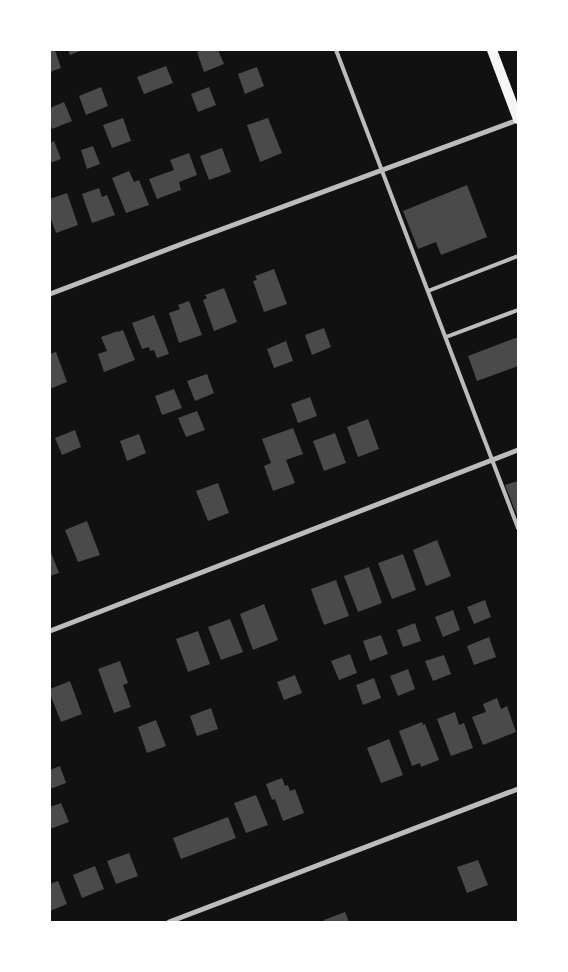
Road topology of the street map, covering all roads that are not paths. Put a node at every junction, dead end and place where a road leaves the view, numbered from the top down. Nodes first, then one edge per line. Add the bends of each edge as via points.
1 (336, 50) edge
2 (492, 50) edge
3 (518, 119) edge
4 (382, 170) junction
5 (518, 256) edge
6 (428, 291) junction
7 (50, 294) edge
8 (518, 310) edge
9 (446, 337) junction
10 (518, 450) edge
11 (493, 460) junction
12 (518, 528) edge
13 (50, 631) edge
14 (518, 788) edge
15 (169, 922) edge

1 - 4 lane
2 - 3 main road
3 - 4 street
4 - 6 lane
4 - 7 street
5 - 6 lane
6 - 9 lane
8 - 9 lane
9 - 11 lane
10 - 11 street
11 - 12 lane
11 - 13 street
14 - 15 street

